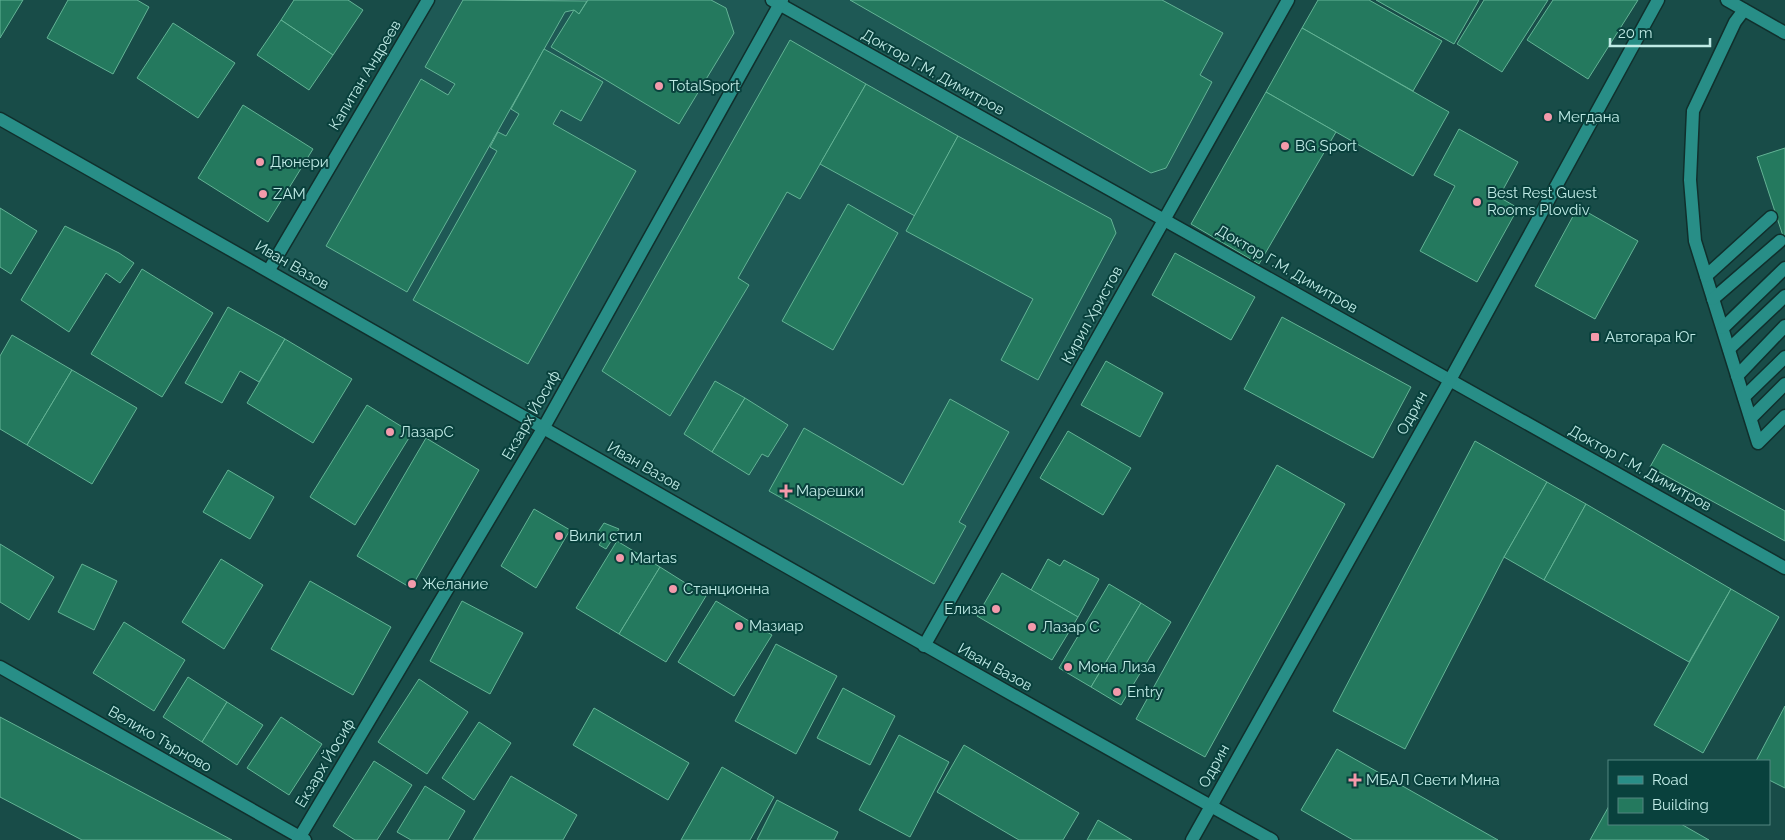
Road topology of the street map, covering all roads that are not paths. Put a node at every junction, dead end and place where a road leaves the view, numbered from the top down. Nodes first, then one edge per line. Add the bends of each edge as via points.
1 (428, 0) edge
2 (1288, 0) edge
3 (1658, 0) edge
4 (1727, 0) edge
5 (778, 2) edge
6 (1744, 10) junction
7 (1785, 33) edge
8 (0, 119) edge
9 (1771, 216) dead end
10 (1165, 219) junction
11 (1780, 241) dead end
12 (1785, 268) edge
13 (269, 270) junction
14 (1706, 276) junction
15 (1785, 296) edge
16 (1713, 299) junction
17 (1785, 326) edge
18 (1723, 328) junction
19 (1729, 349) junction
20 (1785, 357) edge
21 (1737, 376) junction
22 (1450, 380) junction
23 (1785, 384) edge
24 (1744, 397) junction
25 (1785, 416) edge
26 (1751, 418) junction
27 (544, 427) junction
28 (1785, 568) edge
29 (924, 646) junction
30 (0, 667) edge
31 (1210, 806) junction
32 (301, 839) edge
33 (1192, 840) edge
34 (1272, 840) edge

1 - 13 street, Капитан Андреев
2 - 10 street, Кирил Христов
3 - 22 street, Одрин
4 - 6 street
5 - 10 street, Доктор Г.М. Димитров
5 - 27 street, Екзарх Йосиф
6 - 7 street
6 - 14 street via 1735,22 1693,111 1690,180 1695,240
8 - 13 street, Иван Вазов
9 - 14 street
10 - 22 street, Доктор Г.М. Димитров
10 - 29 street, Кирил Христов
11 - 16 street
12 - 18 street
13 - 27 street, Иван Вазов
14 - 16 street
15 - 19 street
16 - 18 street
17 - 21 street
18 - 19 street
19 - 21 street
20 - 24 street
21 - 24 street
22 - 28 street, Доктор Г.М. Димитров
22 - 31 street, Одрин
23 - 26 street
24 - 26 street
25 - 26 street via 1758,443
27 - 29 street, Иван Вазов
27 - 32 street, Екзарх Йосиф
29 - 31 street, Иван Вазов
30 - 32 street, Велико Търново
31 - 33 street, Одрин
31 - 34 street, Иван Вазов

